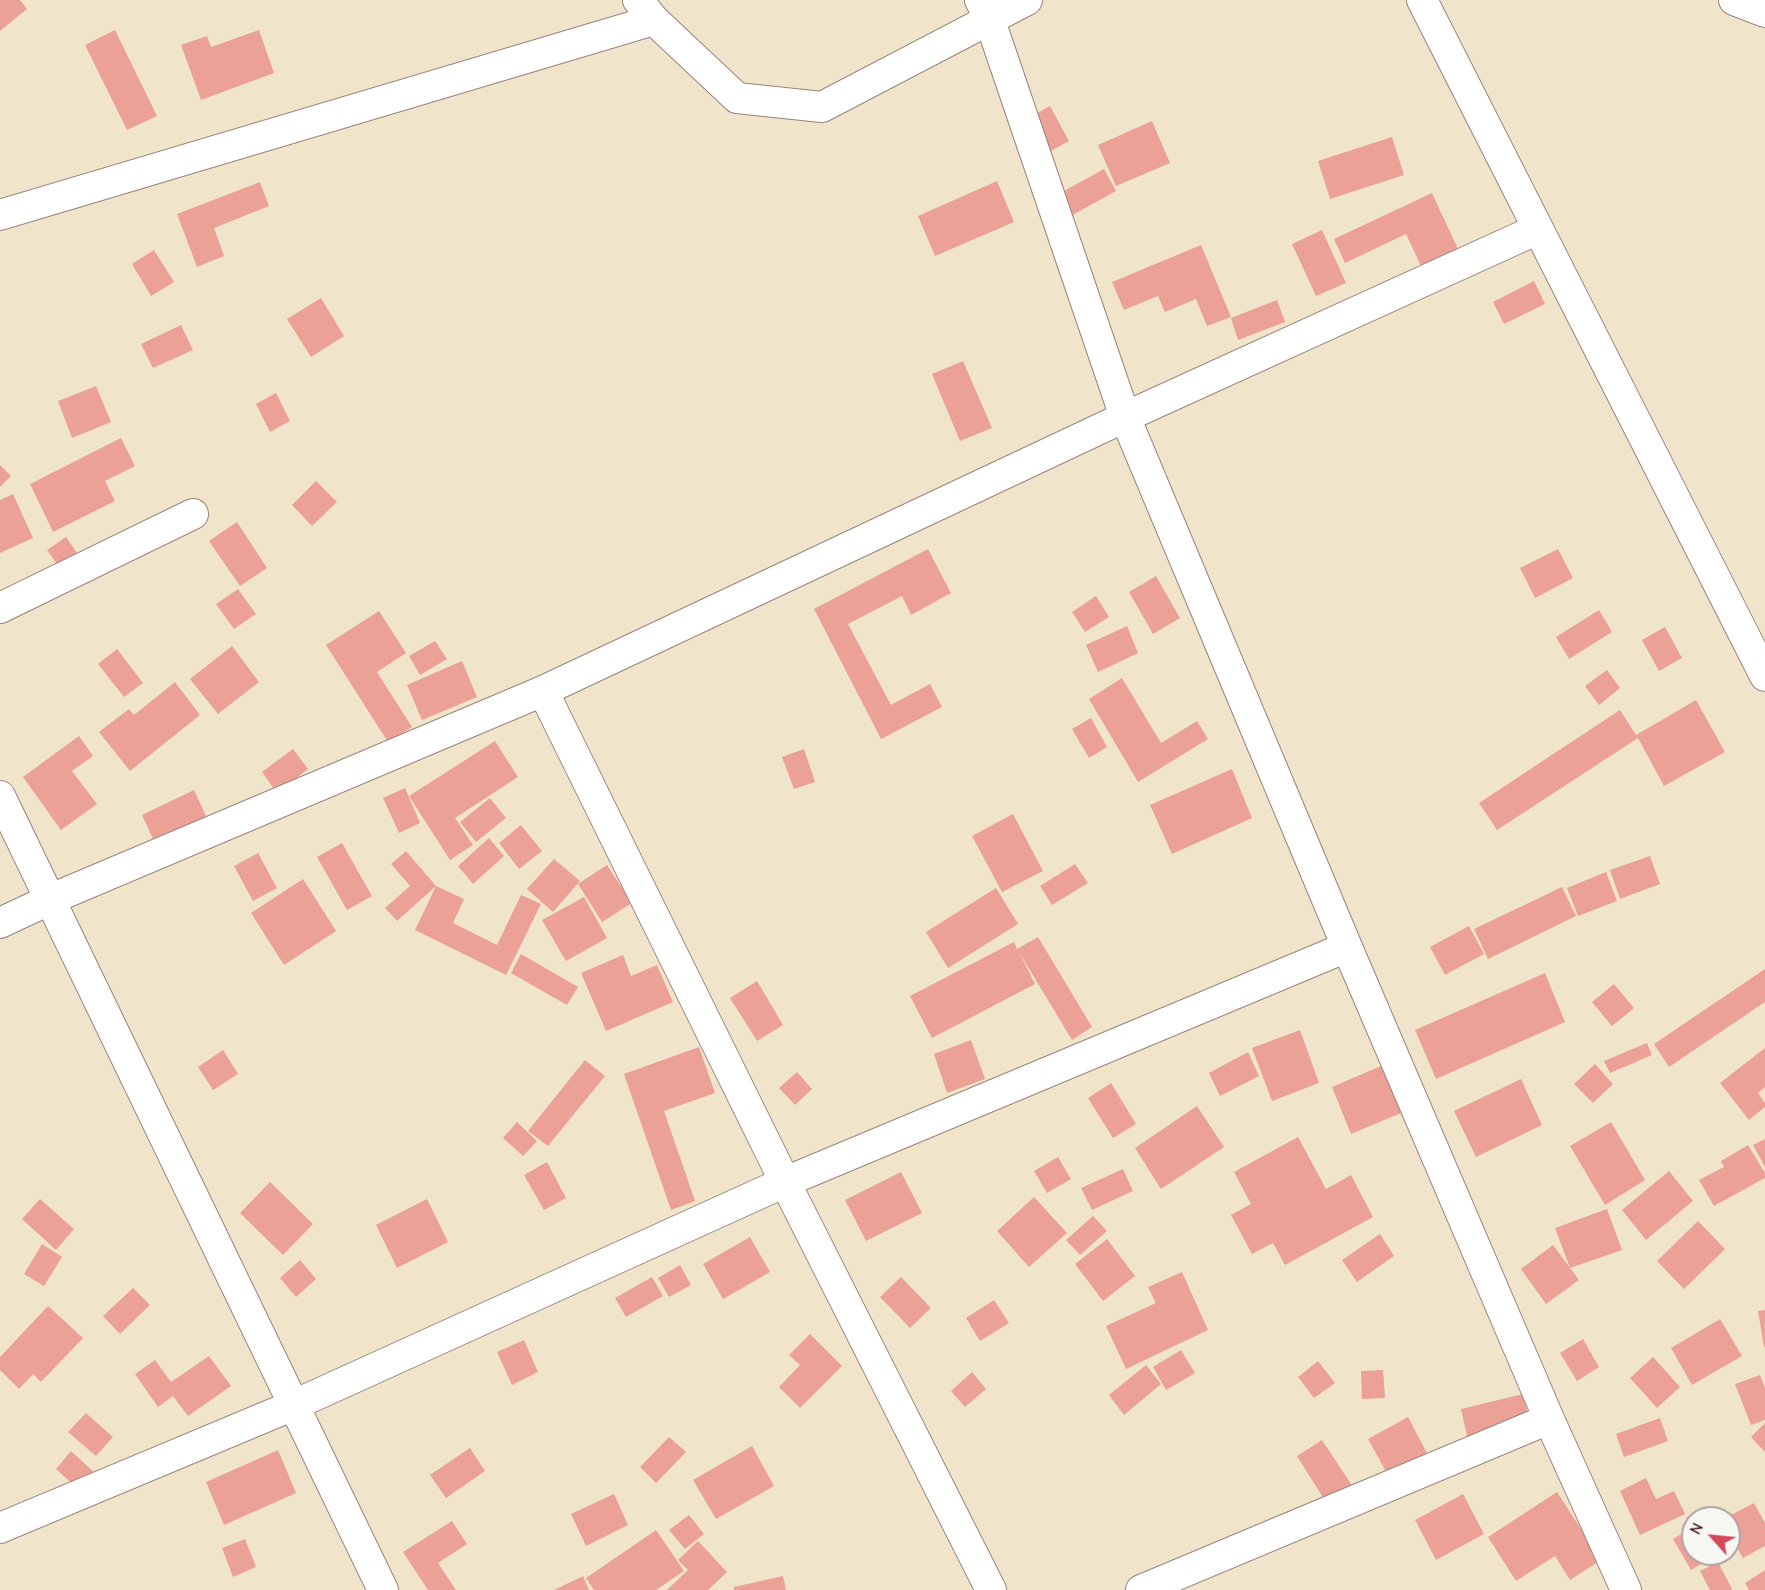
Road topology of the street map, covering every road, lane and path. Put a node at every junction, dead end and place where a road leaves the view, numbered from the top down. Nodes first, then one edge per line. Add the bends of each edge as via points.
1 (1027, 0) edge
2 (1422, 0) edge
3 (1734, 0) edge
4 (985, 9) edge
5 (646, 10) edge
6 (1765, 12) edge
7 (0, 215) edge
8 (1538, 229) junction
9 (1125, 417) junction
10 (193, 514) dead end
11 (0, 608) edge
12 (1765, 676) edge
13 (543, 691) junction
14 (0, 796) edge
15 (51, 899) junction
16 (0, 923) edge
17 (1347, 947) junction
18 (785, 1182) junction
19 (294, 1405) junction
20 (1549, 1419) junction
21 (0, 1528) edge
22 (383, 1590) edge
23 (991, 1590) edge
24 (1141, 1590) edge
25 (1626, 1590) edge

1 - 4 street
2 - 8 street
3 - 6 street
4 - 5 street via 822,107 737,98
4 - 9 street
5 - 7 street
8 - 9 street
8 - 12 street
9 - 13 street
9 - 17 street
10 - 11 street
13 - 15 street
13 - 18 street
14 - 15 street
15 - 16 street
15 - 19 street
17 - 18 street
17 - 20 street
18 - 19 street
18 - 23 street
19 - 21 street
19 - 22 street
20 - 24 street
20 - 25 street

